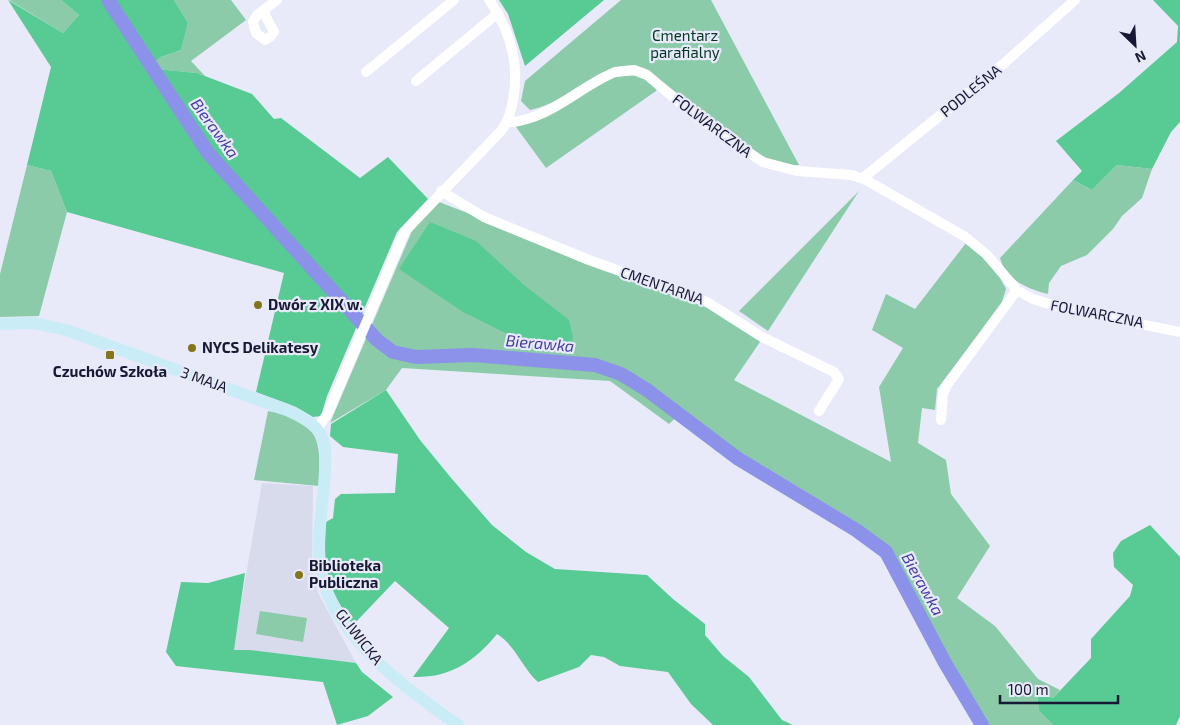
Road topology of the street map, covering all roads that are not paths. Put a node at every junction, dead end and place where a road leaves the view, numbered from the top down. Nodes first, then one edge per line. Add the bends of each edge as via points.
1 (277, 0) edge
2 (454, 0) edge
3 (489, 0) edge
4 (1075, 0) edge
5 (265, 9) dead end
6 (498, 13) junction
7 (366, 72) dead end
8 (416, 81) dead end
9 (506, 123) junction
10 (863, 178) junction
11 (441, 191) junction
12 (1018, 290) junction
13 (0, 324) edge
14 (1180, 332) edge
15 (819, 411) dead end
16 (941, 420) dead end
17 (317, 428) junction
18 (458, 725) edge

1 - 5 street
2 - 7 street
3 - 6 street
4 - 10 street, PODLEŚNA via 1001,66
6 - 8 street
6 - 9 street via 516,64 514,97
9 - 10 street, FOLWARCZNA via 536,116 562,104 606,76 634,70 652,78 693,114 758,160 797,171
9 - 11 street
10 - 12 street, FOLWARCZNA via 964,236 986,254
11 - 15 street, CMENTARNA via 502,224 597,263 707,302 762,337 834,372 839,380
11 - 17 street via 405,231 328,413
12 - 14 street, FOLWARCZNA via 1049,305
12 - 16 street via 947,385
13 - 17 main road, 3 MAJA via 34,323 66,330 287,410
17 - 18 main road, GLIWICKA via 323,438 325,452 319,556 329,596 380,665

